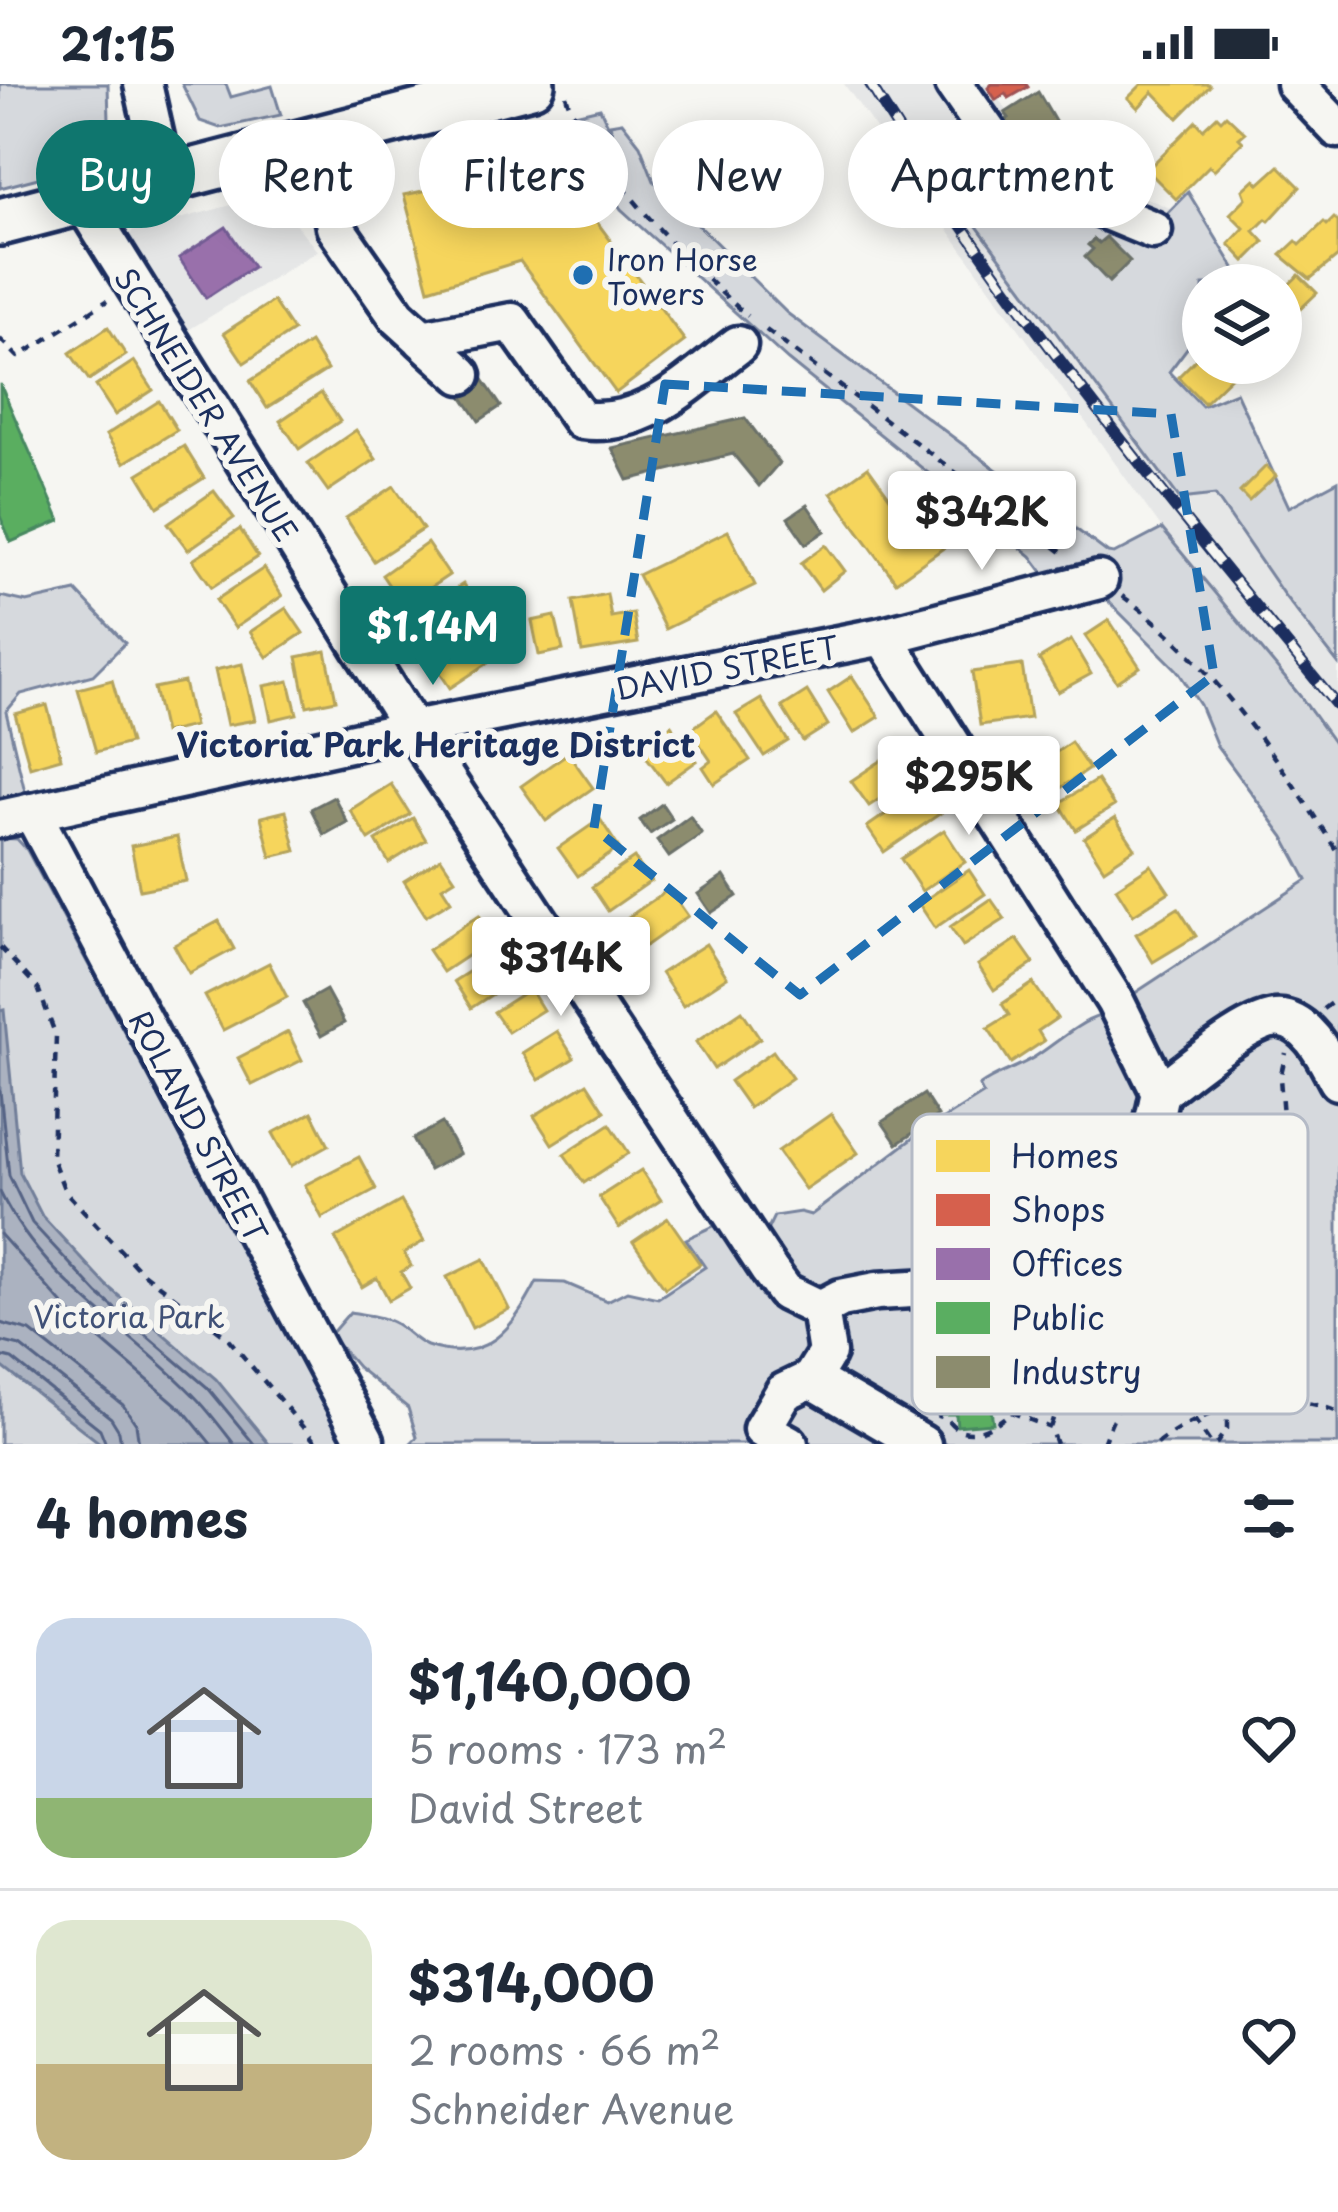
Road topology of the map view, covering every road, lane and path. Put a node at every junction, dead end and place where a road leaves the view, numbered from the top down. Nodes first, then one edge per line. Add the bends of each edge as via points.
1 (143, 84) edge
2 (954, 84) edge
3 (1295, 84) edge
4 (549, 93) edge
5 (151, 120) edge
6 (395, 124) edge
7 (1338, 129) edge
8 (36, 212) edge
9 (0, 222) edge
10 (99, 228) edge
11 (336, 228) edge
12 (1153, 230) dead end
13 (141, 298) junction
14 (0, 339) edge
15 (738, 345) dead end
16 (1099, 580) junction
17 (883, 637) junction
18 (412, 729) junction
19 (16, 816) edge
20 (1338, 853) edge
21 (0, 947) edge
22 (1289, 1048) dead end
23 (1338, 1081) edge
24 (1160, 1092) junction
25 (1155, 1114) edge
26 (1283, 1114) edge
27 (912, 1289) edge
28 (820, 1309) junction
29 (811, 1379) junction
30 (1308, 1403) edge
31 (1338, 1412) edge
32 (938, 1414) edge
33 (1009, 1414) edge
34 (1016, 1414) edge
35 (1054, 1414) edge
36 (1115, 1414) edge
37 (1210, 1414) edge
38 (1227, 1414) edge
39 (1193, 1419) junction
40 (1050, 1428) junction
41 (965, 1432) junction
42 (365, 1440) dead end
43 (317, 1444) edge
44 (788, 1444) edge
45 (922, 1444) edge
46 (963, 1444) edge
47 (1056, 1444) edge
48 (1103, 1444) edge
49 (1157, 1444) edge
50 (1214, 1444) edge

1 - 5 street
2 - 12 street via 1017,173
3 - 7 street
4 - 6 main road
4 - 16 path via 734,305
8 - 9 main road
10 - 13 street, SCHNEIDER AVENUE
11 - 15 street via 397,316 462,375 422,338 512,322 580,420 607,424 644,414
13 - 14 path via 18,357
13 - 18 street, SCHNEIDER AVENUE
16 - 17 street, DAVID STREET
16 - 20 path via 1146,612 1208,677 1284,767
17 - 18 street, DAVID STREET
17 - 24 street via 1115,1001
18 - 19 street, DAVID STREET
18 - 28 street, SCHNEIDER AVENUE via 769,1270 785,1292
19 - 42 street, ROLAND STREET
21 - 43 path via 38,988 56,1036 52,1158 65,1191 139,1270 226,1336
22 - 26 path via 1280,1078
23 - 24 street via 1302,1030 1268,1019
24 - 25 street
27 - 28 street via 841,1298
28 - 29 street via 827,1353
29 - 44 street via 784,1392 762,1429
29 - 45 street
30 - 31 path
32 - 41 path
33 - 41 path via 992,1429
34 - 40 path
35 - 40 path
36 - 48 path
37 - 39 path
38 - 50 path
39 - 49 path
39 - 50 path
40 - 47 path
41 - 46 path

